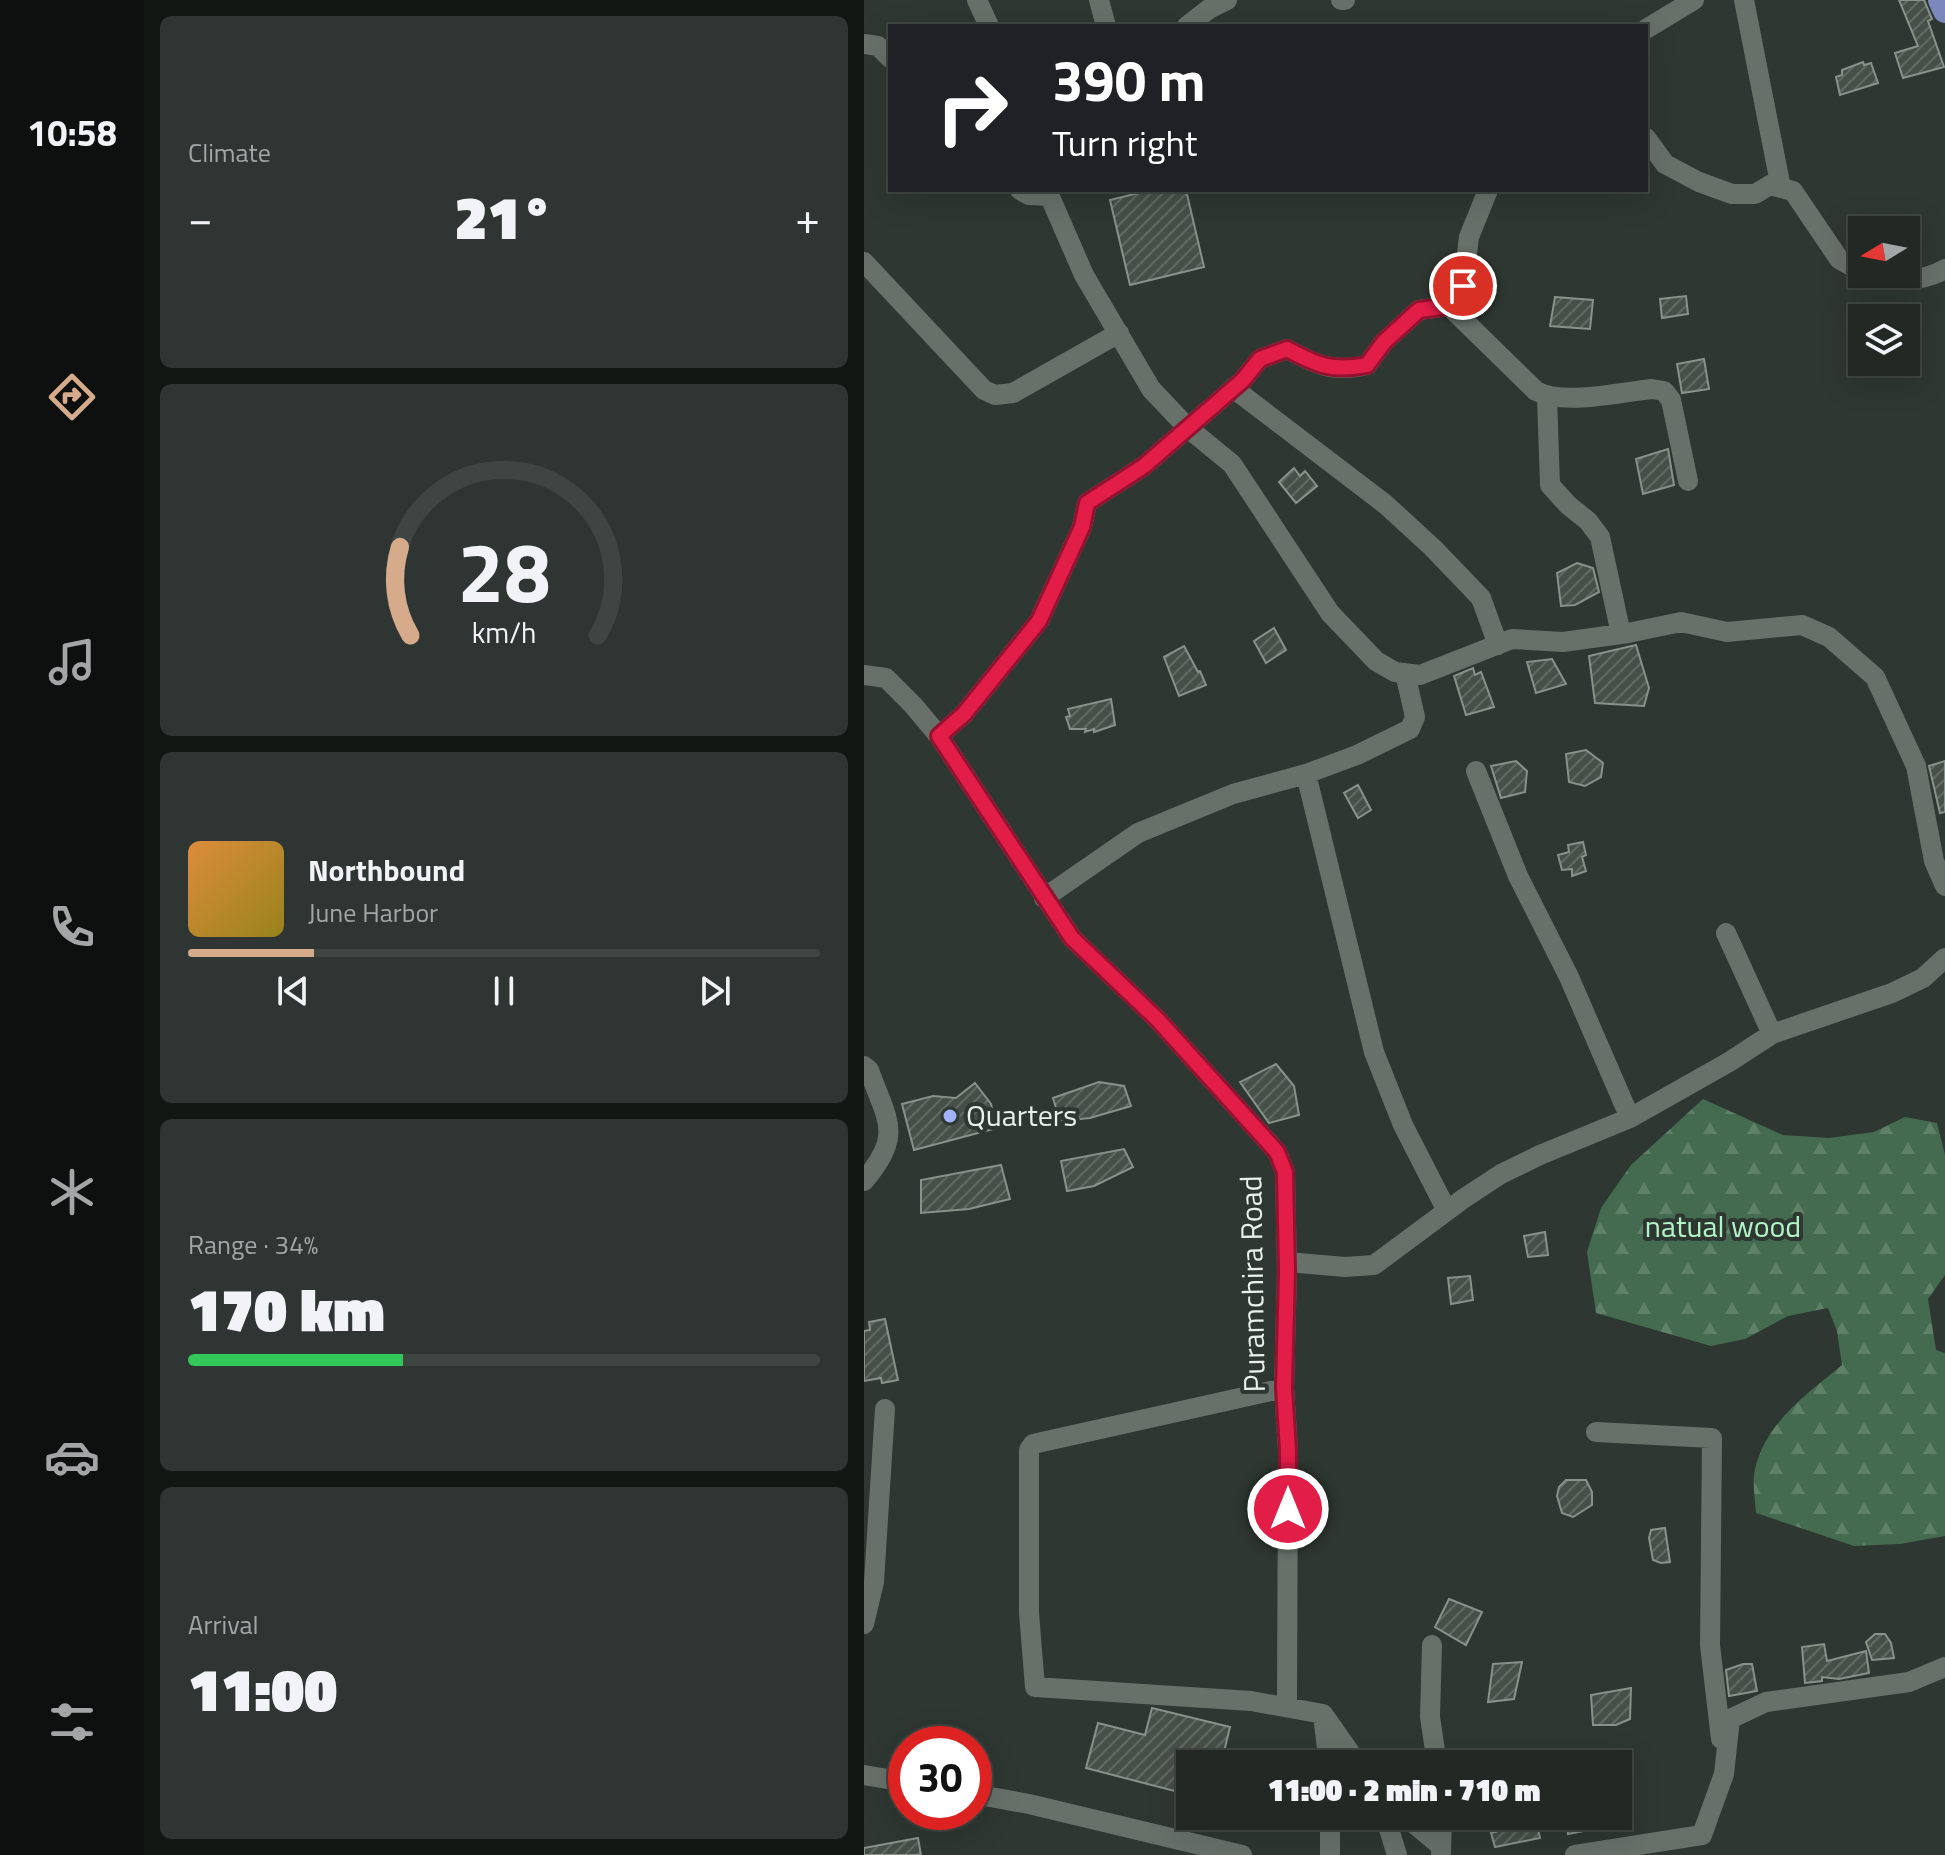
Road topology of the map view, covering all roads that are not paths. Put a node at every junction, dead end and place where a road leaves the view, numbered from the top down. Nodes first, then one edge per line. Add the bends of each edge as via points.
1 (977, 0) edge
2 (1099, 0) edge
3 (1227, 0) edge
4 (1694, 0) edge
5 (1744, 0) edge
6 (1940, 0) edge
7 (1945, 11) edge
8 (988, 24) edge
9 (1105, 24) edge
10 (1190, 24) edge
11 (1648, 28) edge
12 (864, 44) edge
13 (888, 56) edge
14 (1648, 141) edge
15 (1781, 188) junction
16 (1024, 192) edge
17 (1487, 192) edge
18 (1048, 193) edge
19 (864, 262) edge
20 (1848, 264) edge
21 (1945, 269) edge
22 (1920, 278) edge
23 (1449, 306) junction
24 (1119, 333) junction
25 (1233, 388) junction
26 (1547, 397) junction
27 (1188, 428) junction
28 (1688, 481) dead end
29 (1621, 634) junction
30 (1498, 645) junction
31 (865, 669) edge
32 (1405, 673) junction
33 (939, 736) junction
34 (1476, 771) dead end
35 (1306, 774) junction
36 (1939, 860) edge
37 (1945, 886) edge
38 (1044, 898) junction
39 (1726, 933) dead end
40 (1945, 958) edge
41 (1772, 1034) junction
42 (864, 1066) edge
43 (1630, 1118) junction
44 (864, 1181) edge
45 (1447, 1211) junction
46 (1287, 1262) junction
47 (1284, 1388) junction
48 (885, 1409) dead end
49 (1596, 1432) dead end
50 (864, 1624) edge
51 (1432, 1645) dead end
52 (1945, 1667) edge
53 (1287, 1707) junction
54 (1323, 1714) junction
55 (1327, 1750) edge
56 (1348, 1750) edge
57 (1435, 1750) edge
58 (1724, 1766) junction
59 (864, 1775) edge
60 (888, 1779) edge
61 (992, 1797) edge
62 (1330, 1830) edge
63 (1389, 1830) edge
64 (1419, 1830) edge
65 (1442, 1830) edge
66 (1671, 1848) edge
67 (1441, 1851) edge
68 (1242, 1855) edge
69 (1330, 1855) edge
70 (1397, 1855) edge
71 (1575, 1855) edge

1 - 8 street
2 - 9 street
3 - 10 street
4 - 11 street
5 - 15 street
6 - 7 main road
12 - 13 street via 878,46
14 - 15 street via 1665,164 1732,194 1755,194 1770,185
15 - 20 street via 1793,191 1839,259
16 - 18 street
17 - 23 street via 1469,237 1463,286
18 - 24 street via 1084,275
19 - 24 street via 984,390 995,395 1013,393
21 - 22 street
23 - 25 street via 1419,310 1367,365 1343,370 1287,349 1260,359
23 - 26 street
24 - 27 street via 1151,389
25 - 27 street
25 - 30 street via 1385,504 1433,548 1481,598
26 - 28 street via 1664,391 1671,400
26 - 29 street via 1550,485 1600,537
27 - 32 street via 1232,464 1330,613 1376,661
27 - 33 street via 1144,466 1087,503 1082,527 1039,621 964,714
29 - 30 street via 1563,642 1512,639
29 - 36 street via 1681,622 1727,632 1802,625 1829,637 1875,677 1916,766
30 - 32 street via 1420,675
31 - 33 street, Puramchira Road via 886,678
32 - 35 street via 1415,717 1410,729
33 - 38 street, Puramchira Road
34 - 43 street via 1518,876
35 - 38 street via 1233,794 1138,833
35 - 45 street via 1374,1052 1403,1125
36 - 37 street
38 - 46 street, Puramchira Road via 1072,938 1158,1020 1277,1152 1285,1172
39 - 41 street
40 - 41 street via 1923,978 1892,993
41 - 43 street
42 - 44 street via 889,1128 889,1143
43 - 45 street via 1501,1174
45 - 46 street via 1374,1265
46 - 47 street, Puramchira Road
47 - 53 street, Puramchira Road
47 - 53 street via 1033,1444 1029,1613 1035,1687
48 - 50 street via 874,1582
49 - 58 street via 1712,1438 1710,1645
51 - 57 street
52 - 58 street via 1909,1682 1766,1702 1730,1719
53 - 54 street
54 - 55 street
54 - 56 street
58 - 66 street via 1702,1835
59 - 60 street
61 - 68 street
62 - 69 street
63 - 70 street
64 - 67 street
65 - 67 street
66 - 71 street

